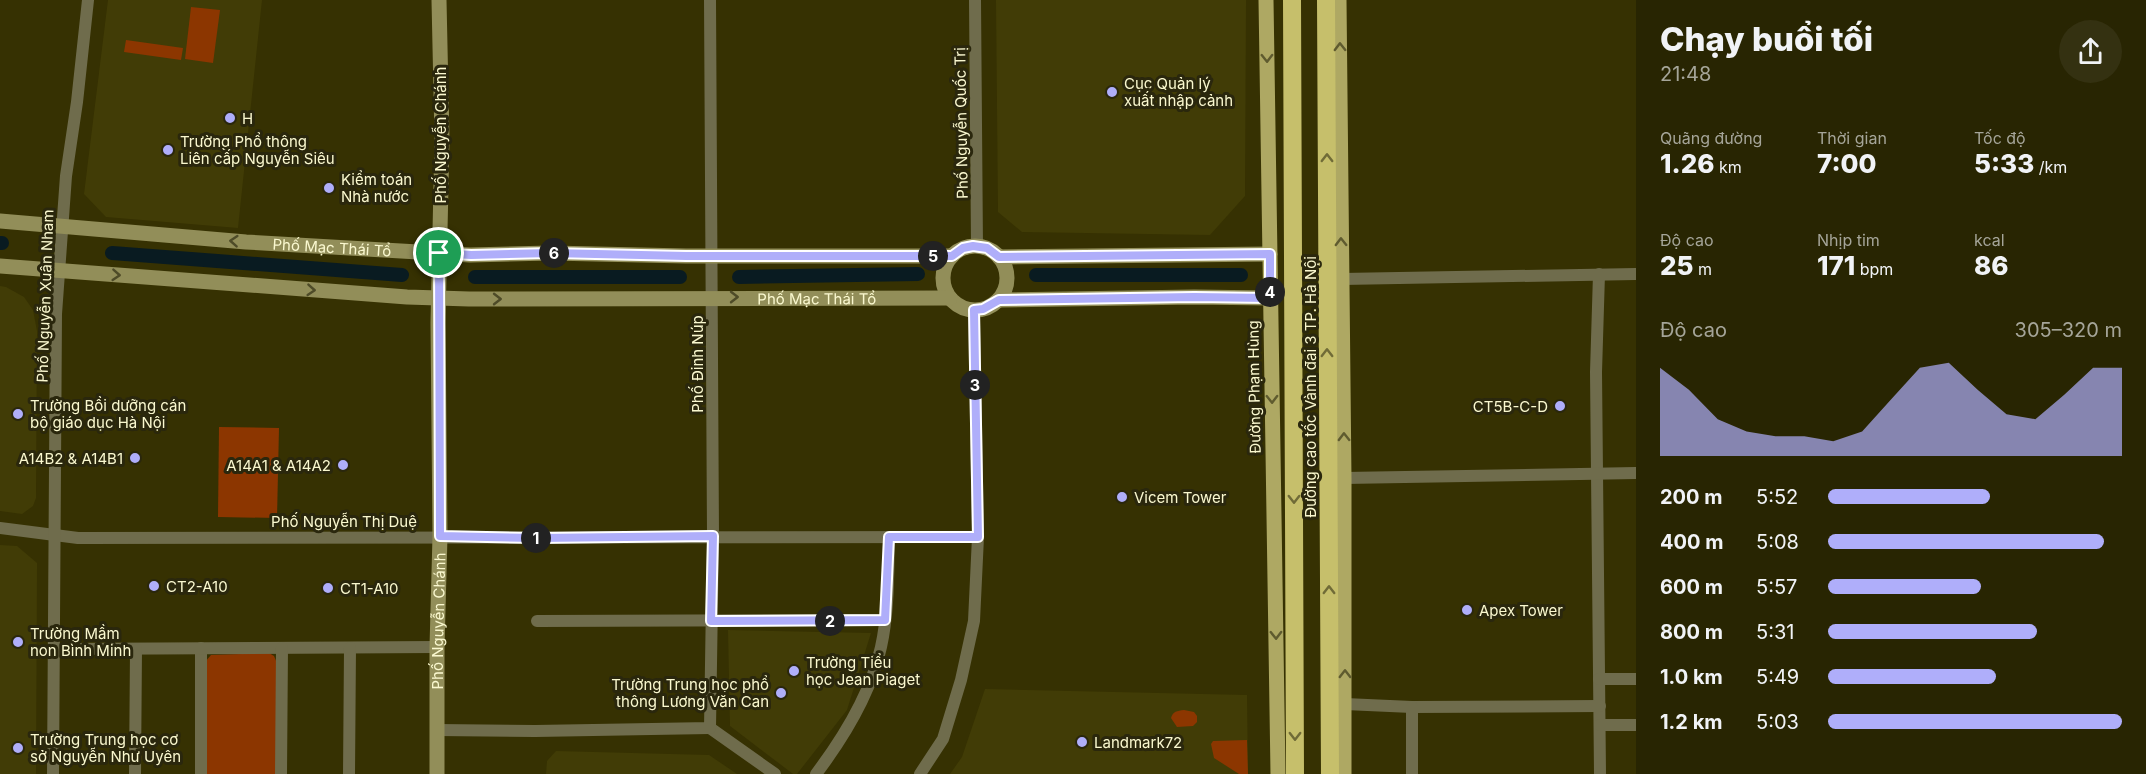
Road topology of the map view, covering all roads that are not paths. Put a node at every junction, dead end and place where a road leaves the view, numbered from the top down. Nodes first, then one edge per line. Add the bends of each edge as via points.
1 (88, 0) edge
2 (439, 0) edge
3 (710, 0) edge
4 (975, 0) edge
5 (1266, 0) edge
6 (1292, 0) edge
7 (1326, 0) edge
8 (1339, 0) edge
9 (0, 221) edge
10 (61, 227) junction
11 (977, 246) junction
12 (439, 253) junction
13 (1270, 254) junction
14 (711, 256) junction
15 (952, 256) junction
16 (999, 257) junction
17 (0, 266) edge
18 (58, 270) junction
19 (1599, 274) junction
20 (1636, 274) edge
21 (1342, 279) junction
22 (711, 297) junction
23 (950, 297) junction
24 (439, 298) junction
25 (1270, 298) junction
26 (999, 300) junction
27 (974, 310) junction
28 (1636, 473) edge
29 (1597, 474) junction
30 (1344, 478) junction
31 (0, 528) edge
32 (55, 535) junction
33 (440, 536) junction
34 (713, 536) junction
35 (889, 537) junction
36 (978, 537) junction
37 (885, 620) junction
38 (537, 621) dead end
39 (711, 621) junction
40 (437, 647) junction
41 (201, 648) junction
42 (282, 648) junction
43 (350, 648) junction
44 (54, 649) junction
45 (136, 649) junction
46 (1599, 679) junction
47 (1636, 680) edge
48 (1345, 704) junction
49 (1599, 706) junction
50 (1412, 707) junction
51 (1636, 724) edge
52 (1600, 725) junction
53 (710, 728) junction
54 (437, 730) junction
55 (52, 774) edge
56 (135, 774) edge
57 (201, 774) edge
58 (281, 774) edge
59 (349, 774) edge
60 (437, 774) edge
61 (775, 774) edge
62 (816, 774) edge
63 (920, 774) edge
64 (1278, 774) edge
65 (1295, 774) edge
66 (1330, 774) edge
67 (1344, 774) edge
68 (1412, 774) edge
69 (1600, 774) edge

1 - 10 street, Phố Nguyễn Xuân Nham
2 - 12 street, Phố Nguyễn Chánh
3 - 14 street, Phố Đinh Núp
4 - 11 street, Phố Nguyễn Quốc Trị
5 -> 13 main road, Đường Phạm Hùng
6 -> 65 highway, Đường cao tốc Vành đai 3 TP. Hà Nội
66 -> 7 highway, Đường cao tốc Vành đai 3 TP. Hà Nội
21 -> 8 main road
9 - 10 street, Phố Mạc Thái Tổ
12 -> 10 street, Phố Mạc Thái Tổ
10 - 18 street, Phố Nguyễn Xuân Nham
11 - 15 street via 963,248
11 - 16 street
12 - 14 street, Phố Mạc Thái Tổ
12 - 24 street, Phố Nguyễn Chánh
13 - 16 street
13 - 25 main road, Đường Phạm Hùng
14 - 15 street, Phố Mạc Thái Tổ
14 - 22 street, Phố Đinh Núp
15 - 23 street via 942,277
16 - 26 street via 1007,278
17 - 18 street, Phố Mạc Thái Tổ
18 -> 24 street, Phố Mạc Thái Tổ
18 - 32 street, Phố Nguyễn Xuân Nham
19 - 20 street
19 - 21 street
19 - 29 street
30 -> 21 main road
22 -> 23 street, Phố Mạc Thái Tổ
24 -> 22 street, Phố Mạc Thái Tổ
22 - 34 street, Phố Đinh Núp
23 - 27 street via 964,308
24 - 33 street, Phố Nguyễn Chánh
25 - 26 street
25 -> 64 main road, Đường Phạm Hùng
26 - 27 street
27 - 36 street
28 - 29 street
29 - 30 street
29 - 46 street
48 -> 30 main road
31 - 32 street, Phố Nguyễn Thị Duệ
32 - 33 street, Phố Nguyễn Thị Duệ
32 - 44 street, Phố Nguyễn Xuân Nham
33 - 34 street, Phố Nguyễn Thị Duệ
33 - 40 street, Phố Nguyễn Chánh
34 - 35 street, Phố Nguyễn Thị Duệ
34 - 39 street, Phố Đinh Núp
35 - 36 street, Phố Nguyễn Thị Duệ
35 - 37 street
36 - 63 street via 974,621 968,653 943,739
37 - 39 street
37 - 62 street via 866,690
38 - 39 street
39 - 53 street, Phố Đinh Núp
40 - 43 street
40 - 54 street, Phố Nguyễn Chánh
41 - 42 street
41 - 45 street
41 - 57 street
42 - 43 street
42 - 58 street
43 - 59 street
44 - 45 street
44 - 55 street, Phố Nguyễn Xuân Nham
45 - 56 street
46 - 47 street
46 - 49 street
48 - 50 street
48 - 67 main road
49 - 50 street
49 - 52 street
50 - 68 street
51 - 52 street
52 - 69 street
53 - 54 street
53 - 61 street
54 - 60 street, Phố Nguyễn Chánh

